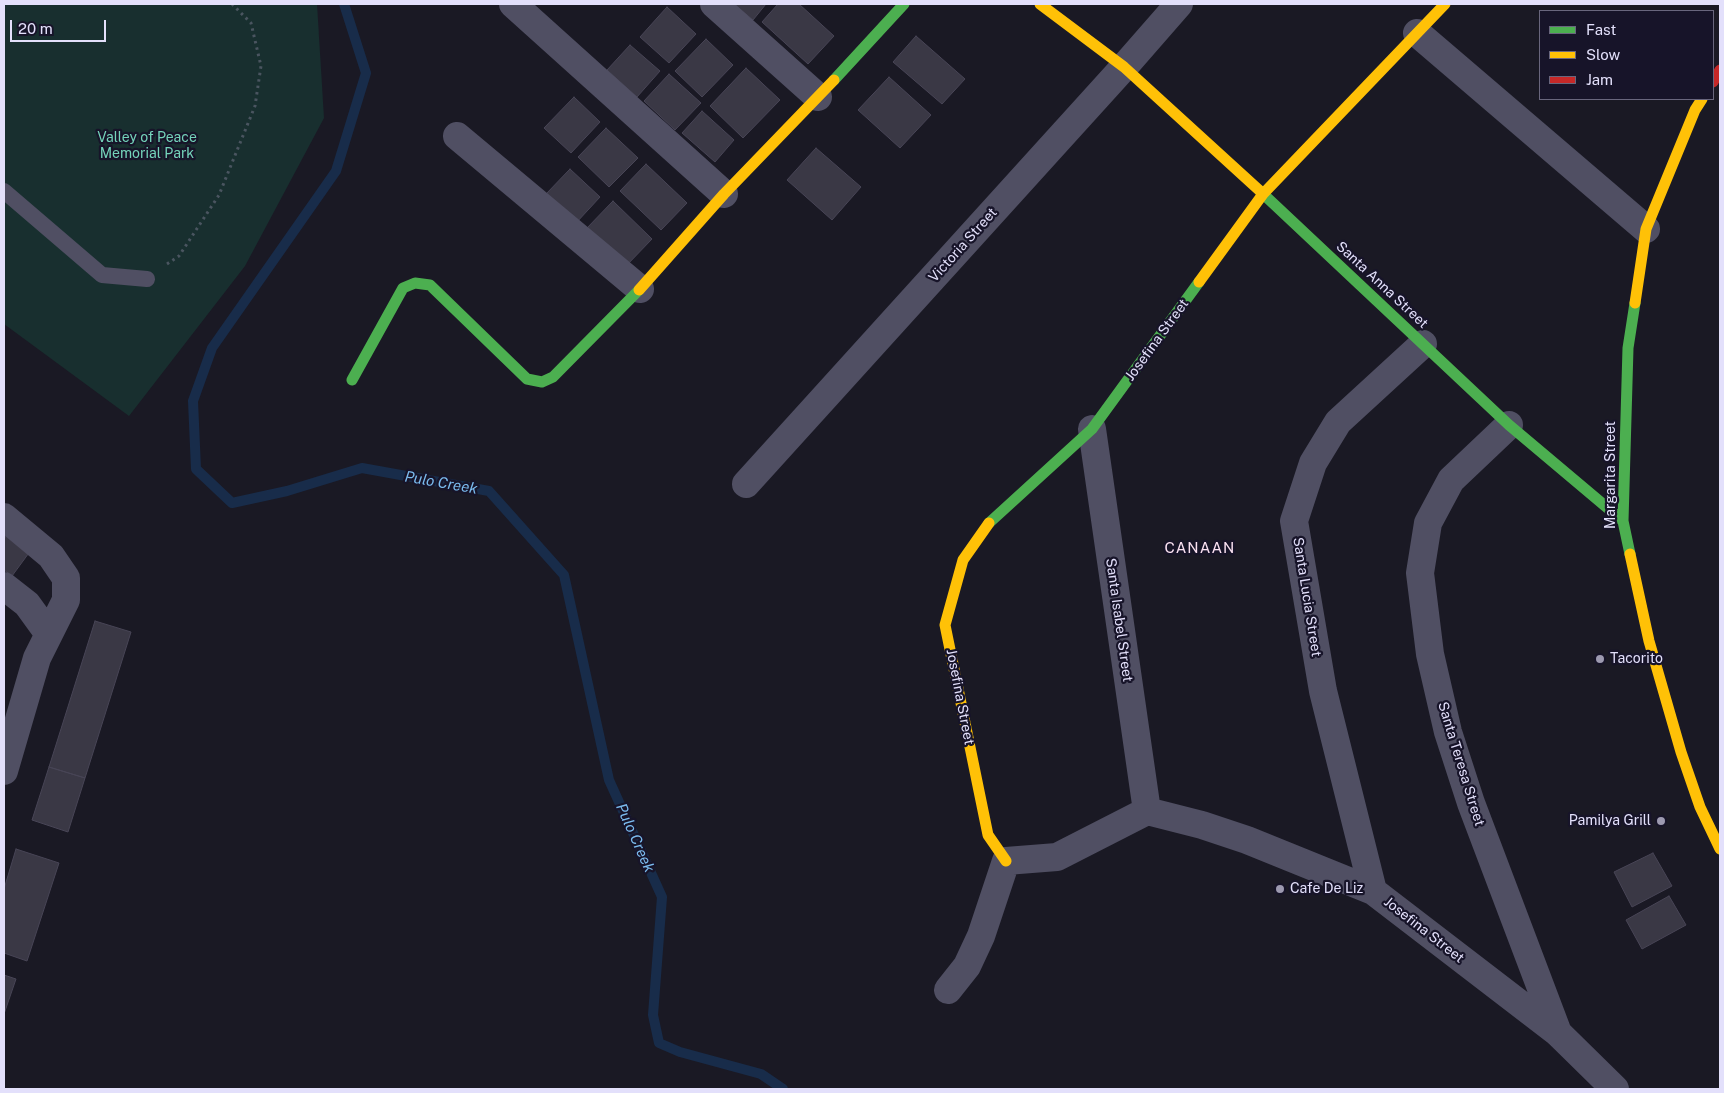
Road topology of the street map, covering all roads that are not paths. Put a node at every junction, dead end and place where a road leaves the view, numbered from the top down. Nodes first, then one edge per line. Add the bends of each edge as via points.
1 (513, 4) edge
2 (714, 4) edge
3 (904, 4) edge
4 (1040, 4) edge
5 (1179, 4) edge
6 (1445, 4) edge
7 (1417, 34) junction
8 (1124, 68) junction
9 (818, 97) junction
10 (1701, 100) edge
11 (457, 136) dead end
12 (4, 191) edge
13 (724, 194) junction
14 (1263, 194) junction
15 (1646, 229) junction
16 (148, 279) road end
17 (640, 289) junction
18 (1422, 344) junction
19 (352, 380) dead end
20 (1509, 425) junction
21 (1092, 428) junction
22 (746, 484) dead end
23 (4, 517) edge
24 (1623, 521) junction
25 (4, 586) edge
26 (48, 633) junction
27 (4, 771) edge
28 (1147, 811) junction
29 (1720, 849) edge
30 (1006, 861) junction
31 (1373, 890) junction
32 (948, 990) dead end
33 (1558, 1033) junction
34 (1615, 1089) edge

1 - 13 street
2 - 9 street
3 - 9 street
4 - 8 street, Santa Anna Street
5 - 8 street, Victoria Street
6 - 7 street, Josefina Street
7 - 14 street, Josefina Street
7 - 15 street
8 - 14 street, Santa Anna Street
8 - 22 street, Victoria Street
9 - 13 street
10 - 15 street, Margarita Street
11 - 17 street
12 - 16 lane via 102,275
13 - 17 street
14 - 18 street, Santa Anna Street
14 - 21 street, Josefina Street
15 - 24 street, Margarita Street via 1628,348
17 - 19 street via 553,377 542,382 527,379 430,285 415,284 403,288
18 - 20 street, Santa Anna Street
18 - 31 street, Santa Lucia Street via 1338,422 1313,463 1294,521 1323,691
20 - 24 street, Santa Anna Street
20 - 33 street, Santa Teresa Street via 1451,480 1428,522 1420,573 1430,654 1448,732 1471,803
21 - 28 street, Santa Isabel Street
21 - 30 street, Josefina Street via 991,521 963,560 945,625 988,835
23 - 26 street via 51,556 66,578 66,600
24 - 29 street, Margarita Street via 1649,641 1681,752 1700,808
25 - 26 street via 27,604
26 - 27 street via 37,658
28 - 30 street via 1057,857
28 - 31 street, Josefina Street via 1246,840
30 - 32 street via 982,936 967,966
31 - 33 street, Josefina Street
33 - 34 street, Josefina Street

